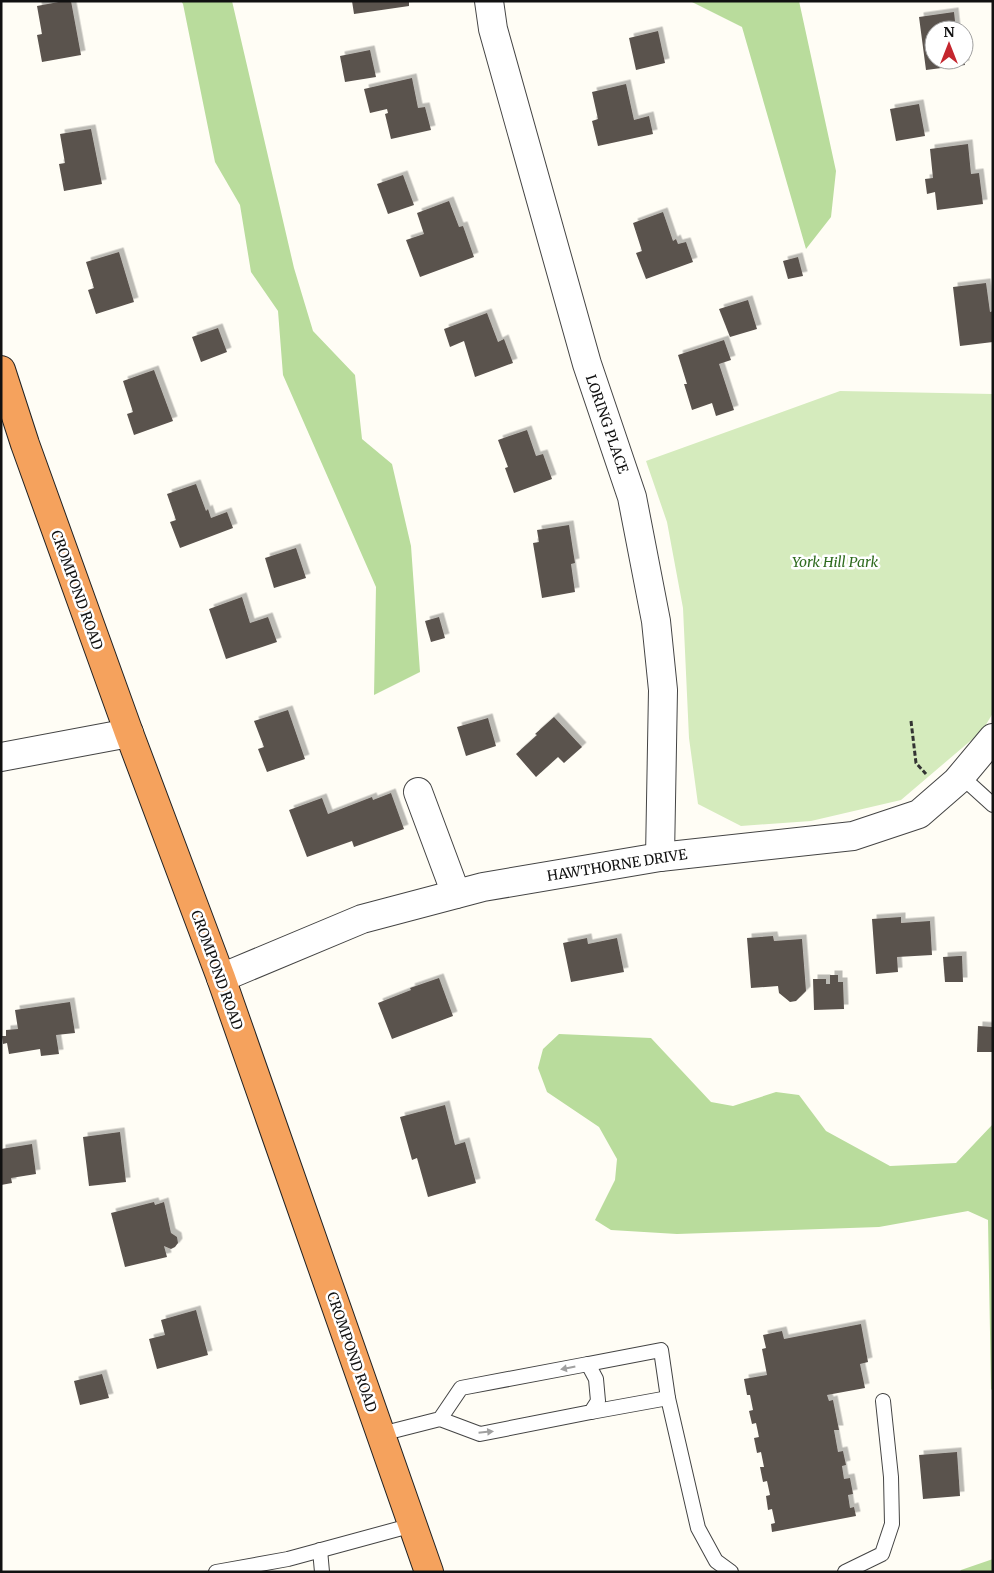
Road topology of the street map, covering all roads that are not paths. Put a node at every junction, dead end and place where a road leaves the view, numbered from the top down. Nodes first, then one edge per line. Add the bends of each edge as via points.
1 (489, 1) edge
2 (1, 370) edge
3 (129, 733) junction
4 (993, 738) edge
5 (1, 757) edge
6 (952, 785) junction
7 (418, 792) dead end
8 (993, 805) edge
9 (660, 857) junction
10 (456, 894) junction
11 (221, 978) junction
12 (588, 1364) junction
13 (668, 1398) junction
14 (883, 1401) dead end
15 (591, 1412) junction
16 (440, 1419) junction
17 (381, 1434) junction
18 (413, 1525) junction
19 (320, 1550) junction
20 (216, 1572) edge
21 (322, 1572) edge
22 (429, 1572) edge
23 (731, 1572) edge
24 (845, 1572) edge

1 - 9 street, LORING PLACE via 493,30 587,364 632,497 656,621 663,690
2 - 3 highway, CROMPOND ROAD via 24,444
3 - 5 street
3 - 11 highway, CROMPOND ROAD
4 - 6 street, HAWTHORNE DRIVE
6 - 8 lane
6 - 9 street, HAWTHORNE DRIVE via 919,814 853,836
7 - 10 street
9 - 10 street, HAWTHORNE DRIVE
10 - 11 street, HAWTHORNE DRIVE via 362,919
11 - 17 highway, CROMPOND ROAD
12 - 13 lane via 660,1350
12 - 15 lane via 596,1379 598,1401
12 -> 16 lane via 461,1388
13 - 15 lane
13 - 23 lane via 698,1528 716,1561
14 - 24 lane via 892,1524 882,1554
16 -> 15 lane via 480,1434
16 - 17 lane
17 - 18 highway, CROMPOND ROAD
18 - 19 lane
18 - 22 highway, CROMPOND ROAD
19 - 20 lane
19 - 21 lane

